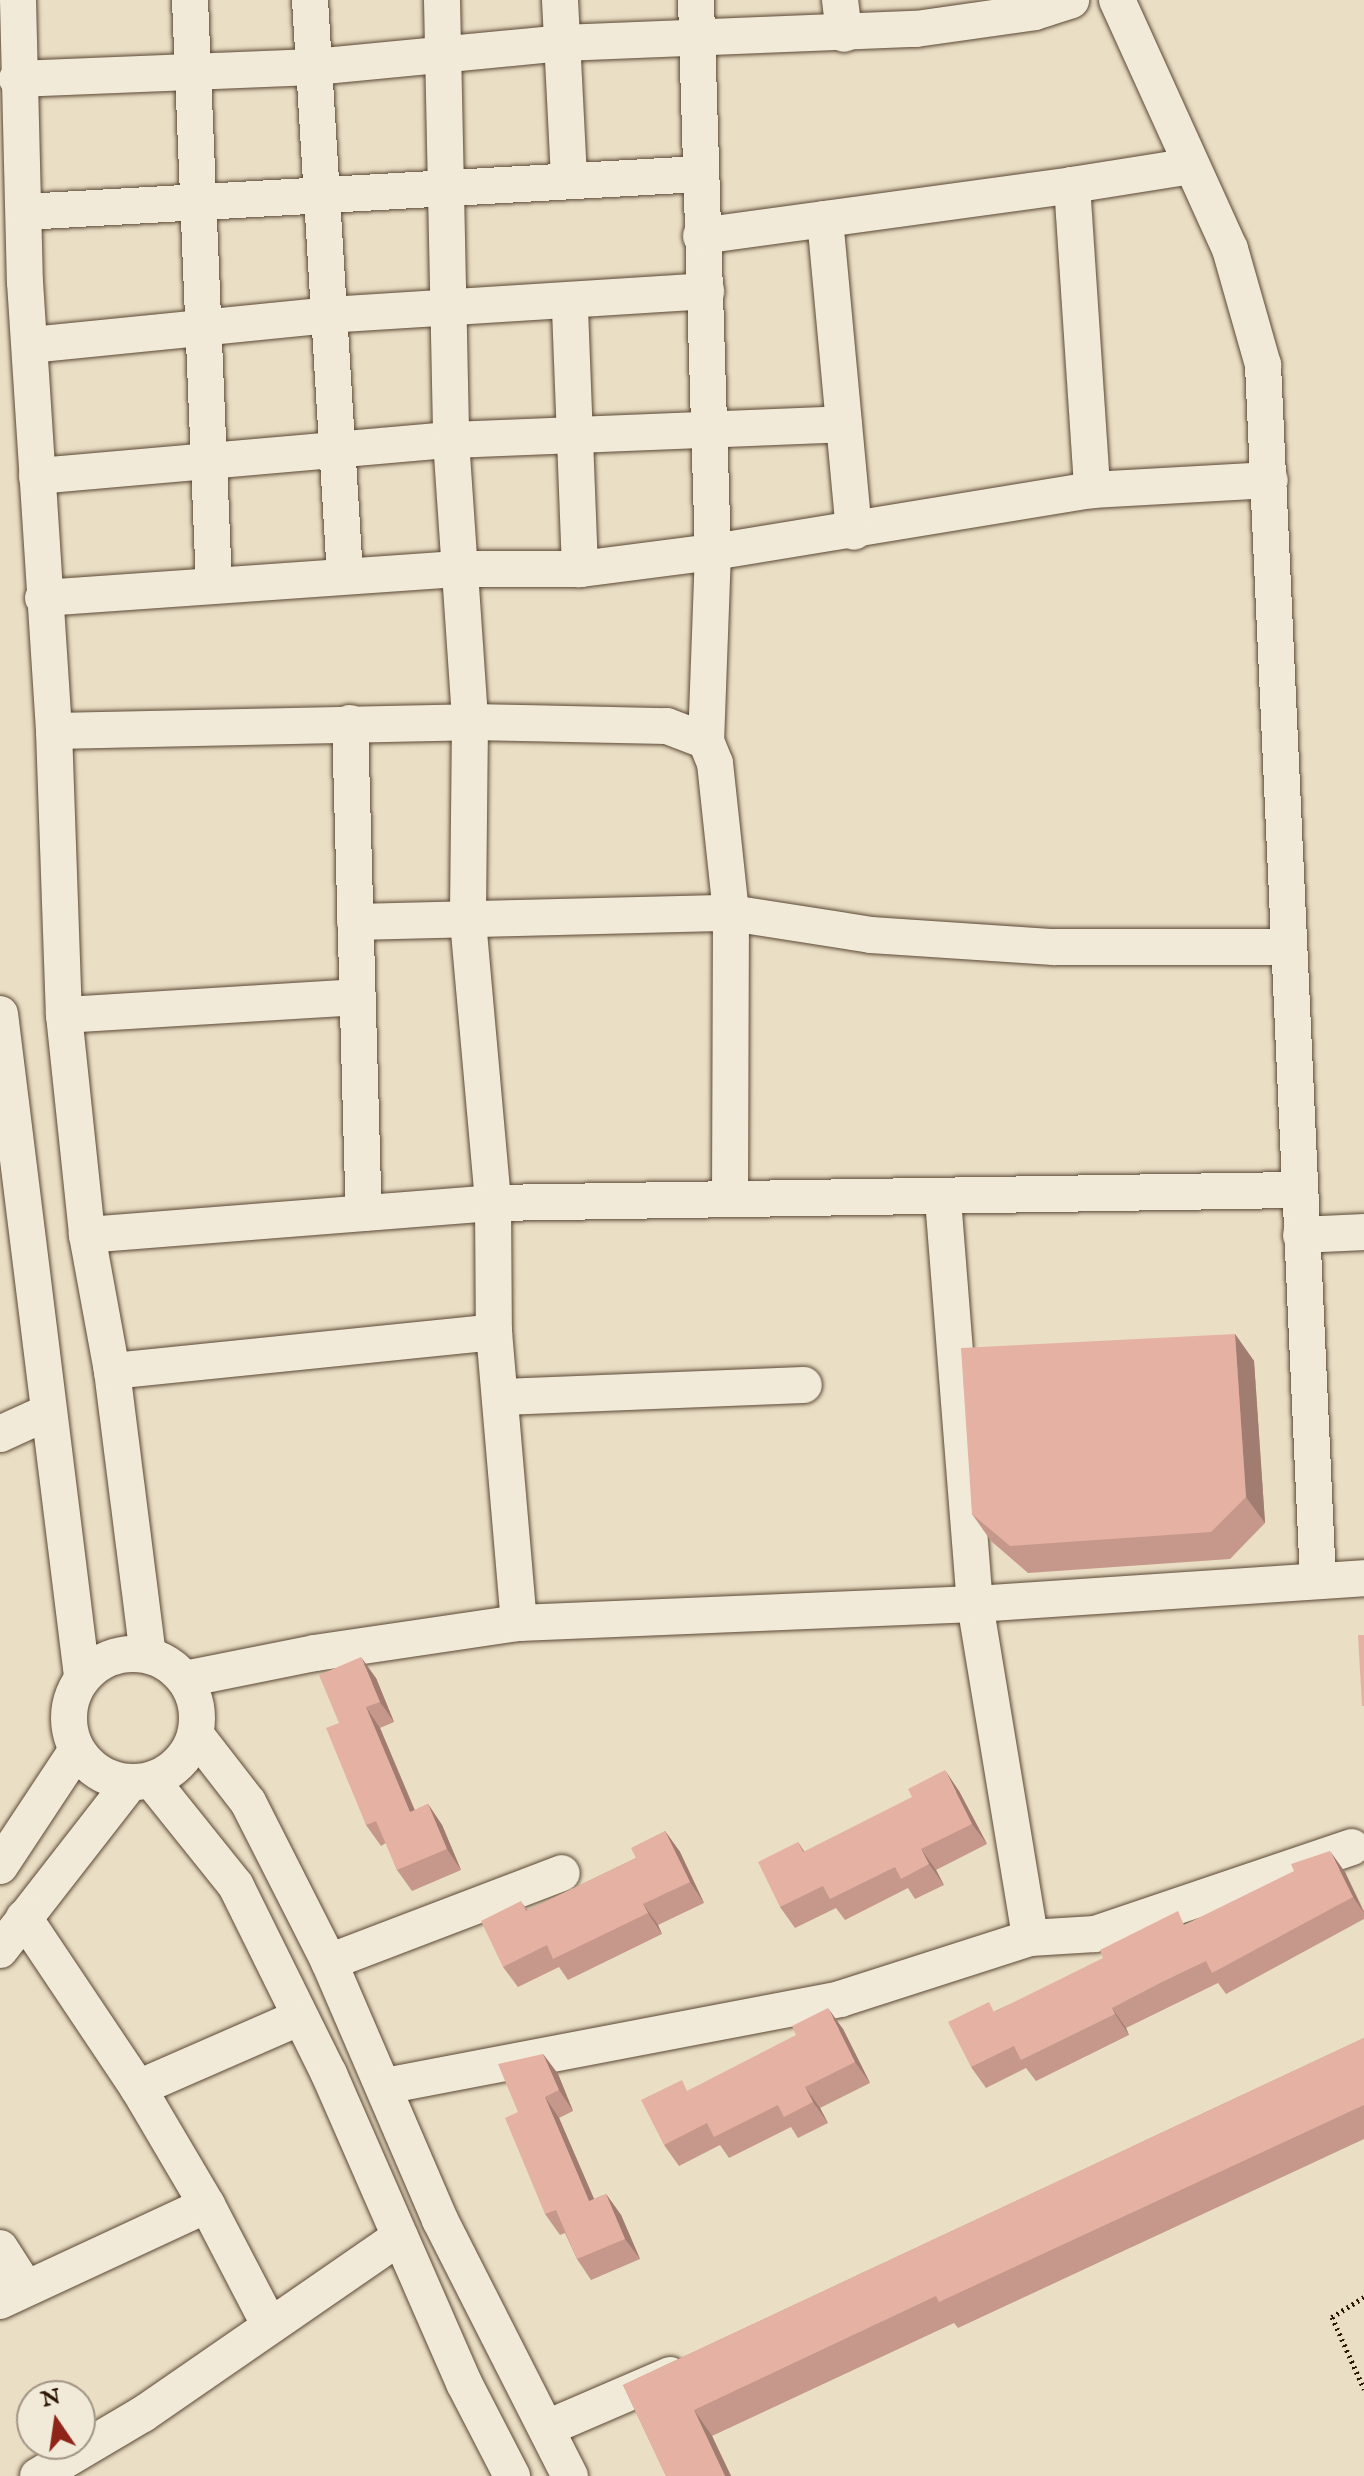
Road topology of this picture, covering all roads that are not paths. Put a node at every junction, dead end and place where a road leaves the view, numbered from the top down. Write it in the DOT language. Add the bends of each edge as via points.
graph roads {
  1 [pos="18,0"];
  2 [pos="190,0"];
  3 [pos="310,0"];
  4 [pos="442,0"];
  5 [pos="560,0"];
  6 [pos="696,0"];
  7 [pos="1071,0"];
  8 [pos="1117,0"];
  9 [pos="842,17"];
  10 [pos="697,37"];
  11 [pos="562,43"];
  12 [pos="443,57"];
  13 [pos="314,67"];
  14 [pos="191,73"];
  15 [pos="17,79"];
  16 [pos="1192,166"];
  17 [pos="700,174"];
  18 [pos="569,179"];
  19 [pos="1072,185"];
  20 [pos="448,190"];
  21 [pos="320,196"];
  22 [pos="198,204"];
  23 [pos="24,212"];
  24 [pos="825,219"];
  25 [pos="701,236"];
  26 [pos="706,291"];
  27 [pos="570,303"];
  28 [pos="450,308"];
  29 [pos="328,315"];
  30 [pos="203,327"];
  31 [pos="30,345"];
  32 [pos="844,424"];
  33 [pos="708,428"];
  34 [pos="576,439"];
  35 [pos="451,440"];
  36 [pos="337,449"];
  37 [pos="207,458"];
  38 [pos="37,476"];
  39 [pos="1270,480"];
  40 [pos="1092,490"];
  41 [pos="854,532"];
  42 [pos="713,552"];
  43 [pos="457,569"];
  44 [pos="580,569"];
  45 [pos="345,576"];
  46 [pos="214,584"];
  47 [pos="43,598"];
  48 [pos="470,722"];
  49 [pos="350,723"];
  50 [pos="54,731"];
  51 [pos="706,741"];
  52 [pos="731,913"];
  53 [pos="468,921"];
  54 [pos="355,922"];
  55 [pos="1287,947"];
  56 [pos="357,997"];
  57 [pos="0,1014"];
  58 [pos="64,1015"];
  59 [pos="1298,1190"];
  60 [pos="730,1198"];
  61 [pos="943,1199"];
  62 [pos="493,1203"];
  63 [pos="364,1213"];
  64 [pos="1364,1232"];
  65 [pos="87,1235"];
  66 [pos="1301,1235"];
  67 [pos="494,1332"];
  68 [pos="112,1371"];
  69 [pos="804,1385"];
  70 [pos="502,1397"];
  71 [pos="46,1413"];
  72 [pos="0,1434"];
  73 [pos="1364,1578"];
  74 [pos="1318,1579"];
  75 [pos="975,1604"];
  76 [pos="519,1623"];
  77 [pos="148,1654"];
  78 [pos="82,1676"];
  79 [pos="185,1679"];
  80 [pos="196,1735"];
  81 [pos="76,1751"];
  82 [pos="140,1782"];
  83 [pos="1352,1847"];
  84 [pos="0,1866"];
  85 [pos="562,1873"];
  86 [pos="24,1918"];
  87 [pos="1030,1938"];
  88 [pos="0,1950"];
  89 [pos="329,1962"];
  90 [pos="298,2018"];
  91 [pos="385,2086"];
  92 [pos="138,2088"];
  93 [pos="207,2205"];
  94 [pos="400,2237"];
  95 [pos="0,2248"];
  96 [pos="13,2294"];
  97 [pos="270,2326"];
  98 [pos="697,2364"];
  99 [pos="547,2428"];
  100 [pos="38,2476"];
  101 [pos="512,2476"];
  102 [pos="570,2476"];
  1 -- 15 [label="street"];
  2 -- 14 [label="street"];
  3 -- 13 [label="street"];
  4 -- 12 [label="street"];
  5 -- 11 [label="street"];
  6 -- 10 [label="street"];
  7 -- 9 [label="street" via="985,21"];
  8 -- 16 [label="street"];
  9 -- 10 [label="street"];
  10 -- 11 [label="street"];
  10 -- 17 [label="street"];
  11 -- 12 [label="street"];
  11 -- 18 [label="street"];
  12 -- 13 [label="street"];
  12 -- 20 [label="street"];
  13 -- 14 [label="street"];
  13 -- 21 [label="street"];
  14 -- 15 [label="street"];
  14 -- 22 [label="street"];
  15 -- 23 [label="street"];
  16 -- 19 [label="street"];
  16 -- 39 [label="street" via="1230,249 1263,365"];
  17 -- 18 [label="street"];
  17 -- 25 [label="street"];
  18 -- 20 [label="street"];
  19 -- 24 [label="street"];
  19 -- 40 [label="street"];
  20 -- 21 [label="street"];
  20 -- 28 [label="street"];
  21 -- 22 [label="street"];
  21 -- 29 [label="street"];
  22 -- 23 [label="street"];
  22 -- 30 [label="street"];
  23 -- 31 [label="street"];
  24 -- 25 [label="street"];
  24 -- 32 [label="street"];
  25 -- 26 [label="street"];
  26 -- 27 [label="street"];
  26 -- 33 [label="street"];
  27 -- 28 [label="street"];
  27 -- 34 [label="street"];
  28 -- 29 [label="street"];
  28 -- 35 [label="street"];
  29 -- 30 [label="street"];
  29 -- 36 [label="street"];
  30 -- 31 [label="street"];
  30 -- 37 [label="street"];
  31 -- 38 [label="street"];
  32 -- 33 [label="street"];
  32 -- 41 [label="street"];
  33 -- 34 [label="street"];
  33 -- 42 [label="street"];
  34 -- 35 [label="street"];
  34 -- 44 [label="street"];
  35 -- 36 [label="street"];
  35 -- 43 [label="street"];
  36 -- 37 [label="street"];
  36 -- 45 [label="street"];
  37 -- 38 [label="street"];
  37 -- 46 [label="street"];
  38 -- 47 [label="street"];
  39 -- 40 [label="street"];
  39 -- 55 [label="street"];
  40 -- 41 [label="street"];
  41 -- 42 [label="street"];
  42 -- 44 [label="street"];
  42 -- 51 [label="street"];
  43 -- 44 [label="street"];
  43 -- 45 [label="street"];
  43 -- 48 [label="street"];
  45 -- 46 [label="street"];
  46 -- 47 [label="street"];
  47 -- 50 [label="street"];
  48 -- 49 [label="street"];
  48 -- 51 [label="street" via="667,726"];
  48 -- 53 [label="street"];
  49 -- 50 [label="street"];
  49 -- 54 [label="street"];
  50 -- 58 [label="street"];
  51 -- 52 [label="street" via="715,763"];
  52 -- 53 [label="street"];
  52 -- 55 [label="street" via="871,935 1054,947"];
  52 -- 60 [label="street"];
  53 -- 54 [label="street"];
  53 -- 62 [label="street"];
  54 -- 56 [label="street"];
  55 -- 59 [label="street"];
  56 -- 58 [label="street"];
  56 -- 63 [label="street"];
  57 -- 71 [label="street" via="23,1167"];
  58 -- 65 [label="street"];
  59 -- 61 [label="street"];
  59 -- 66 [label="street"];
  60 -- 61 [label="street"];
  60 -- 62 [label="street"];
  61 -- 75 [label="street"];
  62 -- 63 [label="street"];
  62 -- 67 [label="street"];
  63 -- 65 [label="street"];
  64 -- 66 [label="street"];
  65 -- 68 [label="street"];
  66 -- 74 [label="street"];
  67 -- 68 [label="street"];
  67 -- 70 [label="street"];
  68 -- 77 [label="street"];
  69 -- 70 [label="street"];
  70 -- 76 [label="street"];
  71 -- 72 [label="street"];
  71 -- 78 [label="street"];
  73 -- 74 [label="street"];
  74 -- 75 [label="street"];
  75 -- 76 [label="street"];
  75 -- 87 [label="street"];
  76 -- 79 [label="street" via="315,1653"];
  77 -- 78 [label="street" via="112,1656"];
  77 -- 79 [label="street"];
  78 -- 81 [label="street" via="67,1707"];
  79 -- 80 [label="street" via="196,1706"];
  80 -- 82 [label="street" via="179,1763"];
  80 -- 89 [label="street" via="248,1802"];
  81 -- 82 [label="street" via="94,1772"];
  81 -- 84 [label="street"];
  82 -- 86 [label="street"];
  82 -- 90 [label="street" via="236,1886"];
  83 -- 87 [label="street" via="1095,1934"];
  85 -- 89 [label="street"];
  86 -- 88 [label="street"];
  86 -- 92 [label="street"];
  87 -- 91 [label="street" via="840,1999"];
  89 -- 91 [label="street"];
  90 -- 92 [label="street"];
  90 -- 94 [label="street" via="329,2074"];
  91 -- 99 [label="street" via="440,2220"];
  92 -- 93 [label="street"];
  93 -- 96 [label="street"];
  93 -- 97 [label="street"];
  94 -- 97 [label="street"];
  94 -- 101 [label="street" via="464,2383"];
  95 -- 96 [label="street"];
  97 -- 100 [label="street" via="143,2414"];
  98 -- 99 [label="street"];
  99 -- 102 [label="street"];
}
